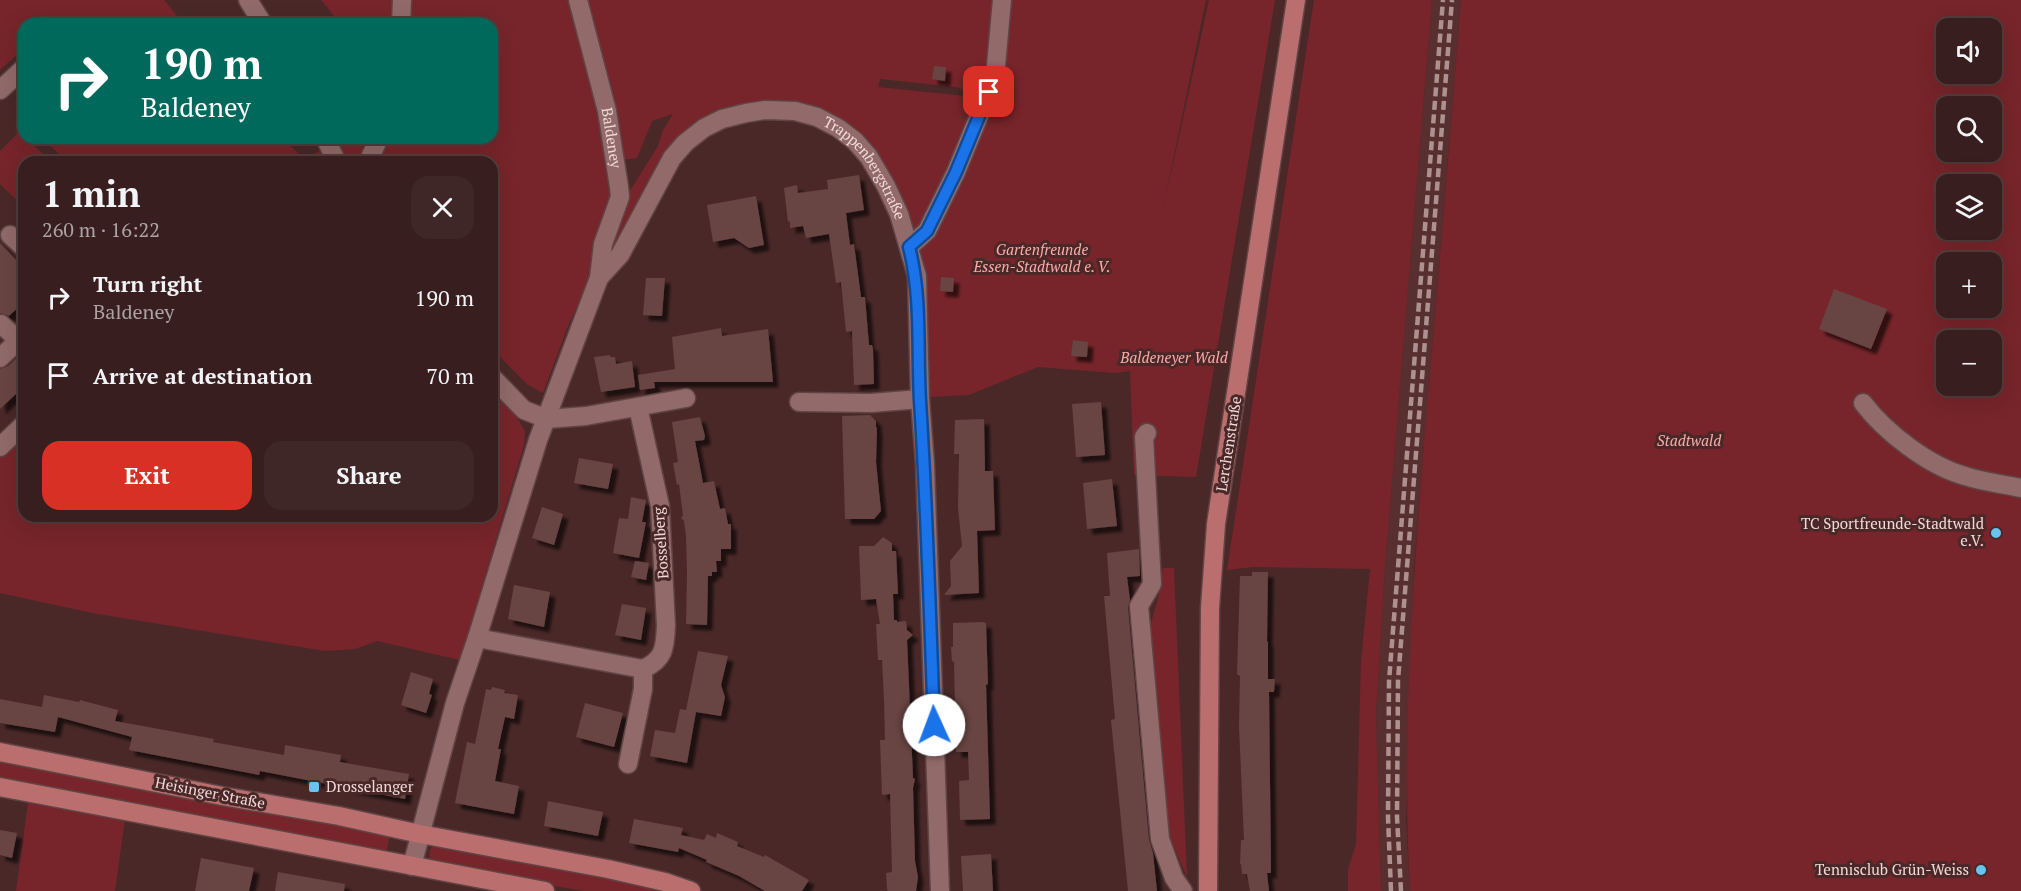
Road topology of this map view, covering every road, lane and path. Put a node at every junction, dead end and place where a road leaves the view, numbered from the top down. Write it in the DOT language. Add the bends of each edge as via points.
graph roads {
  1 [pos="248,0"];
  2 [pos="402,0"];
  3 [pos="578,0"];
  4 [pos="1002,0"];
  5 [pos="1296,0"];
  6 [pos="259,18"];
  7 [pos="401,18"];
  8 [pos="18,74"];
  9 [pos="0,90"];
  10 [pos="10,235"];
  11 [pos="18,242"];
  12 [pos="909,247"];
  13 [pos="599,278"];
  14 [pos="1,324"];
  15 [pos="18,335"];
  16 [pos="18,340"];
  17 [pos="0,358"];
  18 [pos="498,383"];
  19 [pos="686,398"];
  20 [pos="920,399"];
  21 [pos="799,402"];
  22 [pos="1863,403"];
  23 [pos="638,407"];
  24 [pos="546,419"];
  25 [pos="18,430"];
  26 [pos="1147,433"];
  27 [pos="0,447"];
  28 [pos="2021,488"];
  29 [pos="477,638"];
  30 [pos="643,669"];
  31 [pos="0,752"];
  32 [pos="628,764"];
  33 [pos="0,787"];
  34 [pos="420,834"];
  35 [pos="412,866"];
  36 [pos="545,891"];
  37 [pos="691,891"];
  38 [pos="940,891"];
  39 [pos="1183,891"];
  40 [pos="1208,891"];
  1 -- 6 [label="street"];
  2 -- 7 [label="street"];
  3 -- 13 [label="street, Baldeney" via="607,111 620,197 603,244"];
  4 -- 12 [label="street" via="995,77 927,231"];
  5 -- 40 [label="main road, Lerchenstraße" via="1212,562"];
  8 -- 9 [label="street"];
  10 -- 11 [label="street"];
  12 -- 13 [label="street, Trappenbergstraße" via="886,186 855,141 817,117 795,111 765,110 722,119 680,148 620,255"];
  12 -- 20 [label="street, Trappenbergstraße" via="916,276"];
  13 -- 24 [label="street, Trappenbergstraße"];
  14 -- 15 [label="street"];
  16 -- 17 [label="street"];
  18 -- 24 [label="street" via="524,410"];
  19 -- 23 [label="street"];
  20 -- 21 [label="street" via="871,404"];
  20 -- 38 [label="street, Trappenbergstraße"];
  22 -- 28 [label="street" via="1877,421 1936,464 1964,476"];
  23 -- 24 [label="street"];
  23 -- 30 [label="street, Bosselberg" via="660,506 666,626 660,658"];
  24 -- 29 [label="street"];
  25 -- 27 [label="street"];
  26 -- 39 [label="street" via="1144,437 1152,584 1139,606 1160,839"];
  29 -- 30 [label="street"];
  29 -- 34 [label="street" via="449,723"];
  30 -- 32 [label="street" via="644,689"];
  31 -- 34 [label="main road, Heisinger Straße"];
  33 -- 35 [label="main road"];
  34 -- 35 [label="street"];
  34 -- 37 [label="main road, Heisinger Straße" via="608,869"];
  35 -- 36 [label="main road"];
}
